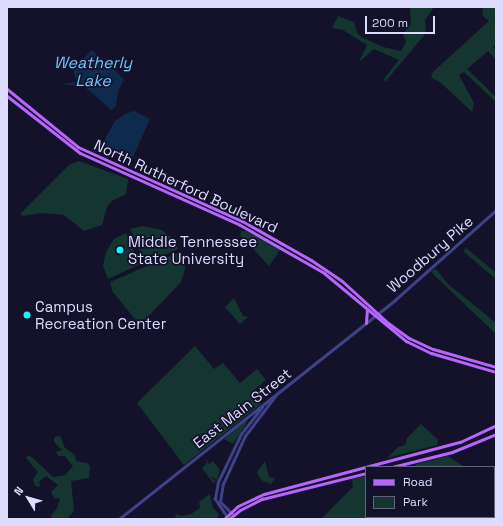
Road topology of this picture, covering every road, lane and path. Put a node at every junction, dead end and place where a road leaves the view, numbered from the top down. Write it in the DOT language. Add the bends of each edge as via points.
graph roads {
  1 [pos="7,89"];
  2 [pos="7,96"];
  3 [pos="496,210"];
  4 [pos="366,308"];
  5 [pos="378,313"];
  6 [pos="374,316"];
  7 [pos="366,323"];
  8 [pos="496,367"];
  9 [pos="496,372"];
  10 [pos="277,394"];
  11 [pos="263,405"];
  12 [pos="256,417"];
  13 [pos="244,420"];
  14 [pos="496,425"];
  15 [pos="496,434"];
  16 [pos="370,466"];
  17 [pos="396,466"];
  18 [pos="365,467"];
  19 [pos="365,473"];
  20 [pos="230,512"];
  21 [pos="233,516"];
  22 [pos="227,518"];
  23 [pos="119,519"];
  1 -- 5 [label="main road, North Rutherford Boulevard" via="78,147 244,222 326,269"];
  2 -- 4 [label="main road, North Rutherford Boulevard" via="74,150 240,225 324,273"];
  3 -- 5 [label="street, Woodbury Pike"];
  4 -- 6 [label="main road, North Rutherford Boulevard"];
  4 -- 7 [label="main road"];
  5 -- 6 [label="street, East Main Street"];
  5 -- 8 [label="main road, North Rutherford Boulevard" via="400,332 420,344"];
  6 -- 7 [label="street, East Main Street"];
  6 -- 9 [label="main road, North Rutherford Boulevard" via="418,348"];
  7 -- 10 [label="street, East Main Street"];
  10 -- 11 [label="street, East Main Street"];
  10 -- 12 [label="street"];
  11 -- 12 [label="street"];
  11 -- 13 [label="street, East Main Street"];
  12 -- 13 [label="street"];
  12 -- 20 [label="street" via="237,451 221,490 220,502"];
  12 -- 22 [label="street" via="232,449 215,494 216,504"];
  13 -- 23 [label="street, East Main Street"];
  14 -- 16 [label="main road" via="460,442"];
  15 -- 17 [label="main road" via="452,452"];
  18 -- 20 [label="main road" via="264,494"];
  19 -- 21 [label="main road" via="262,499"];
  20 -- 21 [label="street"];
  20 -- 22 [label="main road"];
  21 -- 22 [label="main road"];
}
